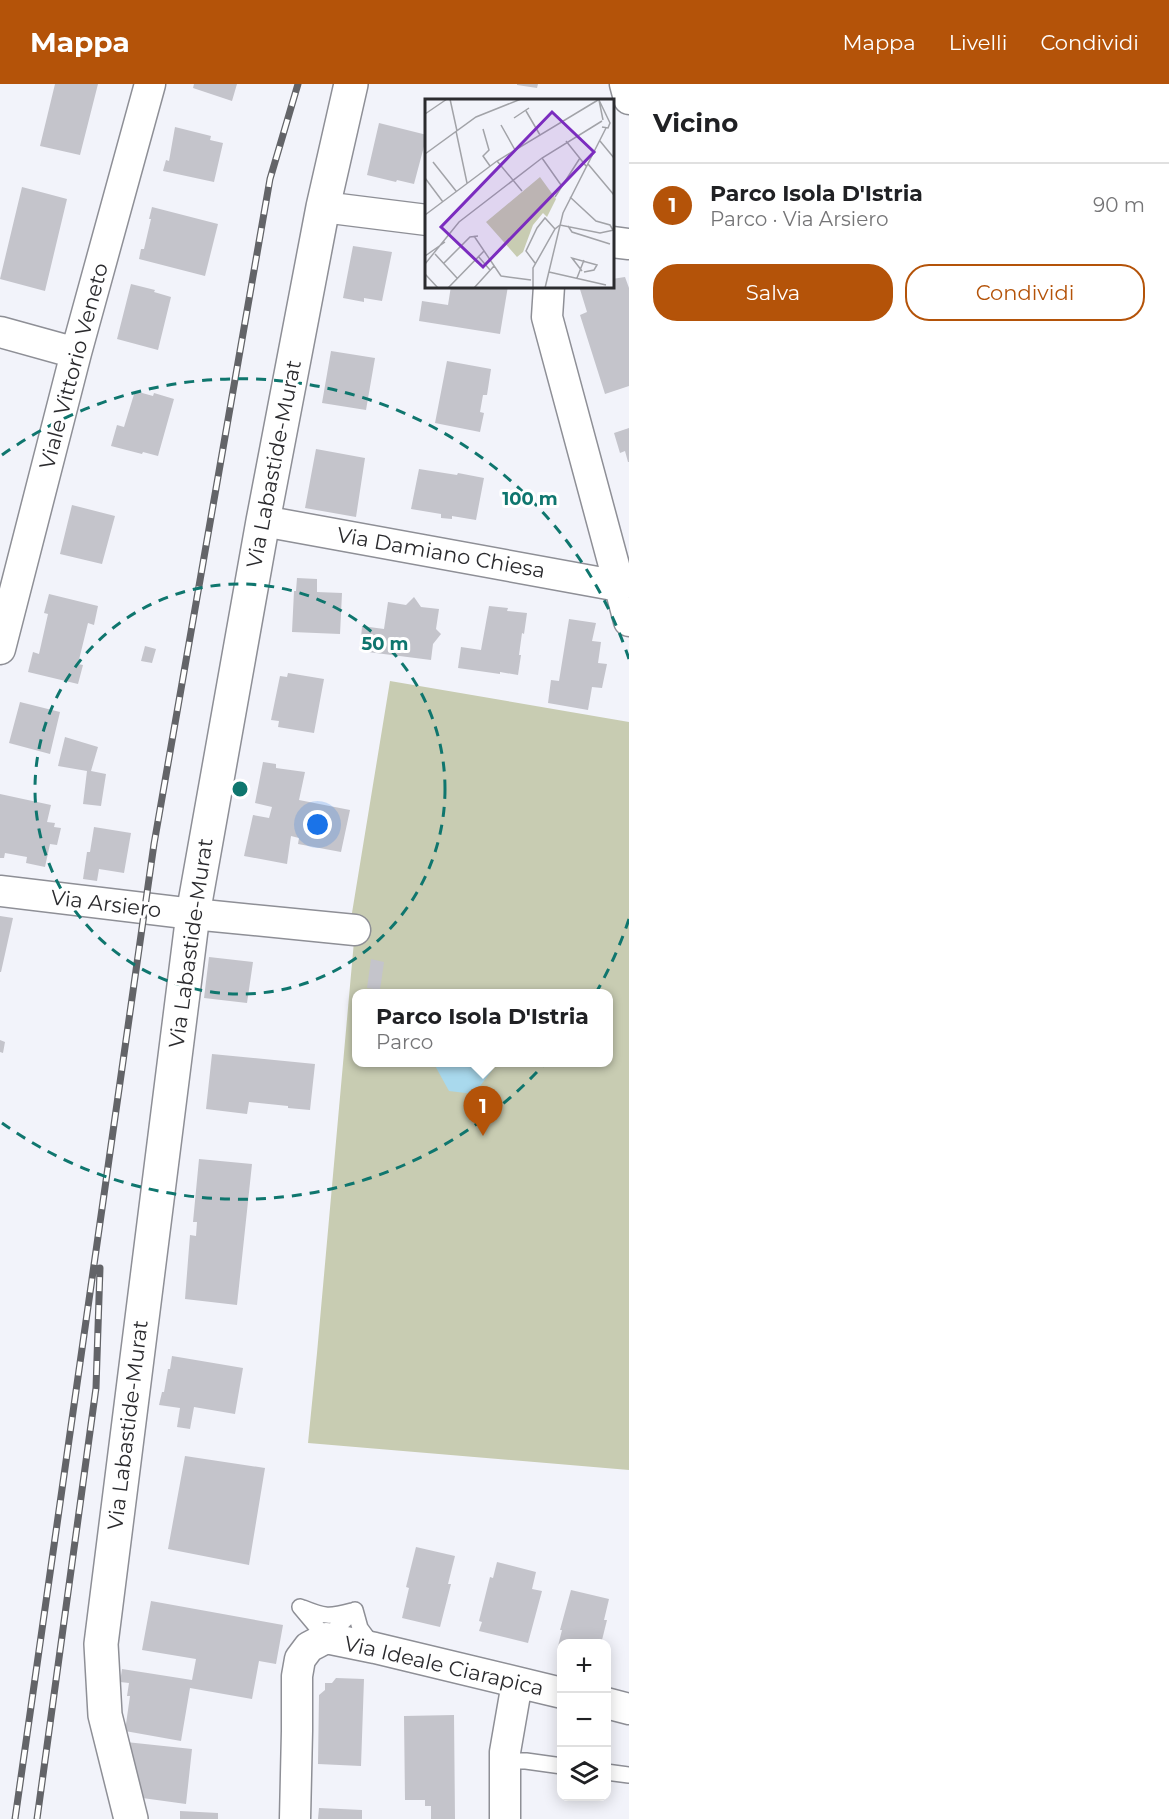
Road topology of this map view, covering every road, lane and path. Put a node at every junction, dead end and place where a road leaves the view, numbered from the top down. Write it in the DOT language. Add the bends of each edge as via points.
graph roads {
  1 [pos="150,84"];
  2 [pos="351,84"];
  3 [pos="625,84"];
  4 [pos="629,99"];
  5 [pos="322,207"];
  6 [pos="425,220"];
  7 [pos="614,242"];
  8 [pos="629,244"];
  9 [pos="549,288"];
  10 [pos="0,332"];
  11 [pos="76,353"];
  12 [pos="262,521"];
  13 [pos="619,586"];
  14 [pos="629,621"];
  15 [pos="0,649"];
  16 [pos="0,891"];
  17 [pos="193,914"];
  18 [pos="355,930"];
  19 [pos="355,1610"];
  20 [pos="326,1638"];
  21 [pos="375,1648"];
  22 [pos="517,1683"];
  23 [pos="557,1692"];
  24 [pos="611,1704"];
  25 [pos="629,1708"];
  26 [pos="505,1761"];
  27 [pos="557,1765"];
  28 [pos="611,1773"];
  29 [pos="629,1775"];
  30 [pos="130,1814"];
  31 [pos="295,1819"];
  32 [pos="505,1819"];
  1 -- 11 [label="street, Viale Vittorio Veneto"];
  2 -- 5 [label="street, Via Labastide-Murat"];
  3 -- 4 [label="street"];
  5 -- 6 [label="street"];
  5 -- 12 [label="street, Via Labastide-Murat"];
  7 -- 8 [label="street"];
  9 -- 13 [label="street" via="547,317"];
  10 -- 11 [label="street"];
  11 -- 15 [label="street, Viale Vittorio Veneto"];
  12 -- 13 [label="street, Via Damiano Chiesa"];
  12 -- 17 [label="street, Via Labastide-Murat"];
  13 -- 14 [label="street"];
  16 -- 17 [label="street, Via Arsiero"];
  17 -- 18 [label="street, Via Arsiero"];
  17 -- 30 [label="street, Via Labastide-Murat" via="101,1644 105,1715"];
  19 -- 20 [label="lane"];
  19 -- 20 [label="lane" via="332,1616 300,1606"];
  19 -- 21 [label="lane" via="360,1628"];
  20 -- 21 [label="street, Via Ideale Ciarapica"];
  20 -- 31 [label="street" via="309,1647 300,1659"];
  21 -- 22 [label="street, Via Ideale Ciarapica"];
  22 -- 23 [label="street, Via Ideale Ciarapica"];
  22 -- 26 [label="street"];
  24 -- 25 [label="street"];
  26 -- 27 [label="lane"];
  26 -- 32 [label="street"];
  28 -- 29 [label="lane"];
}
